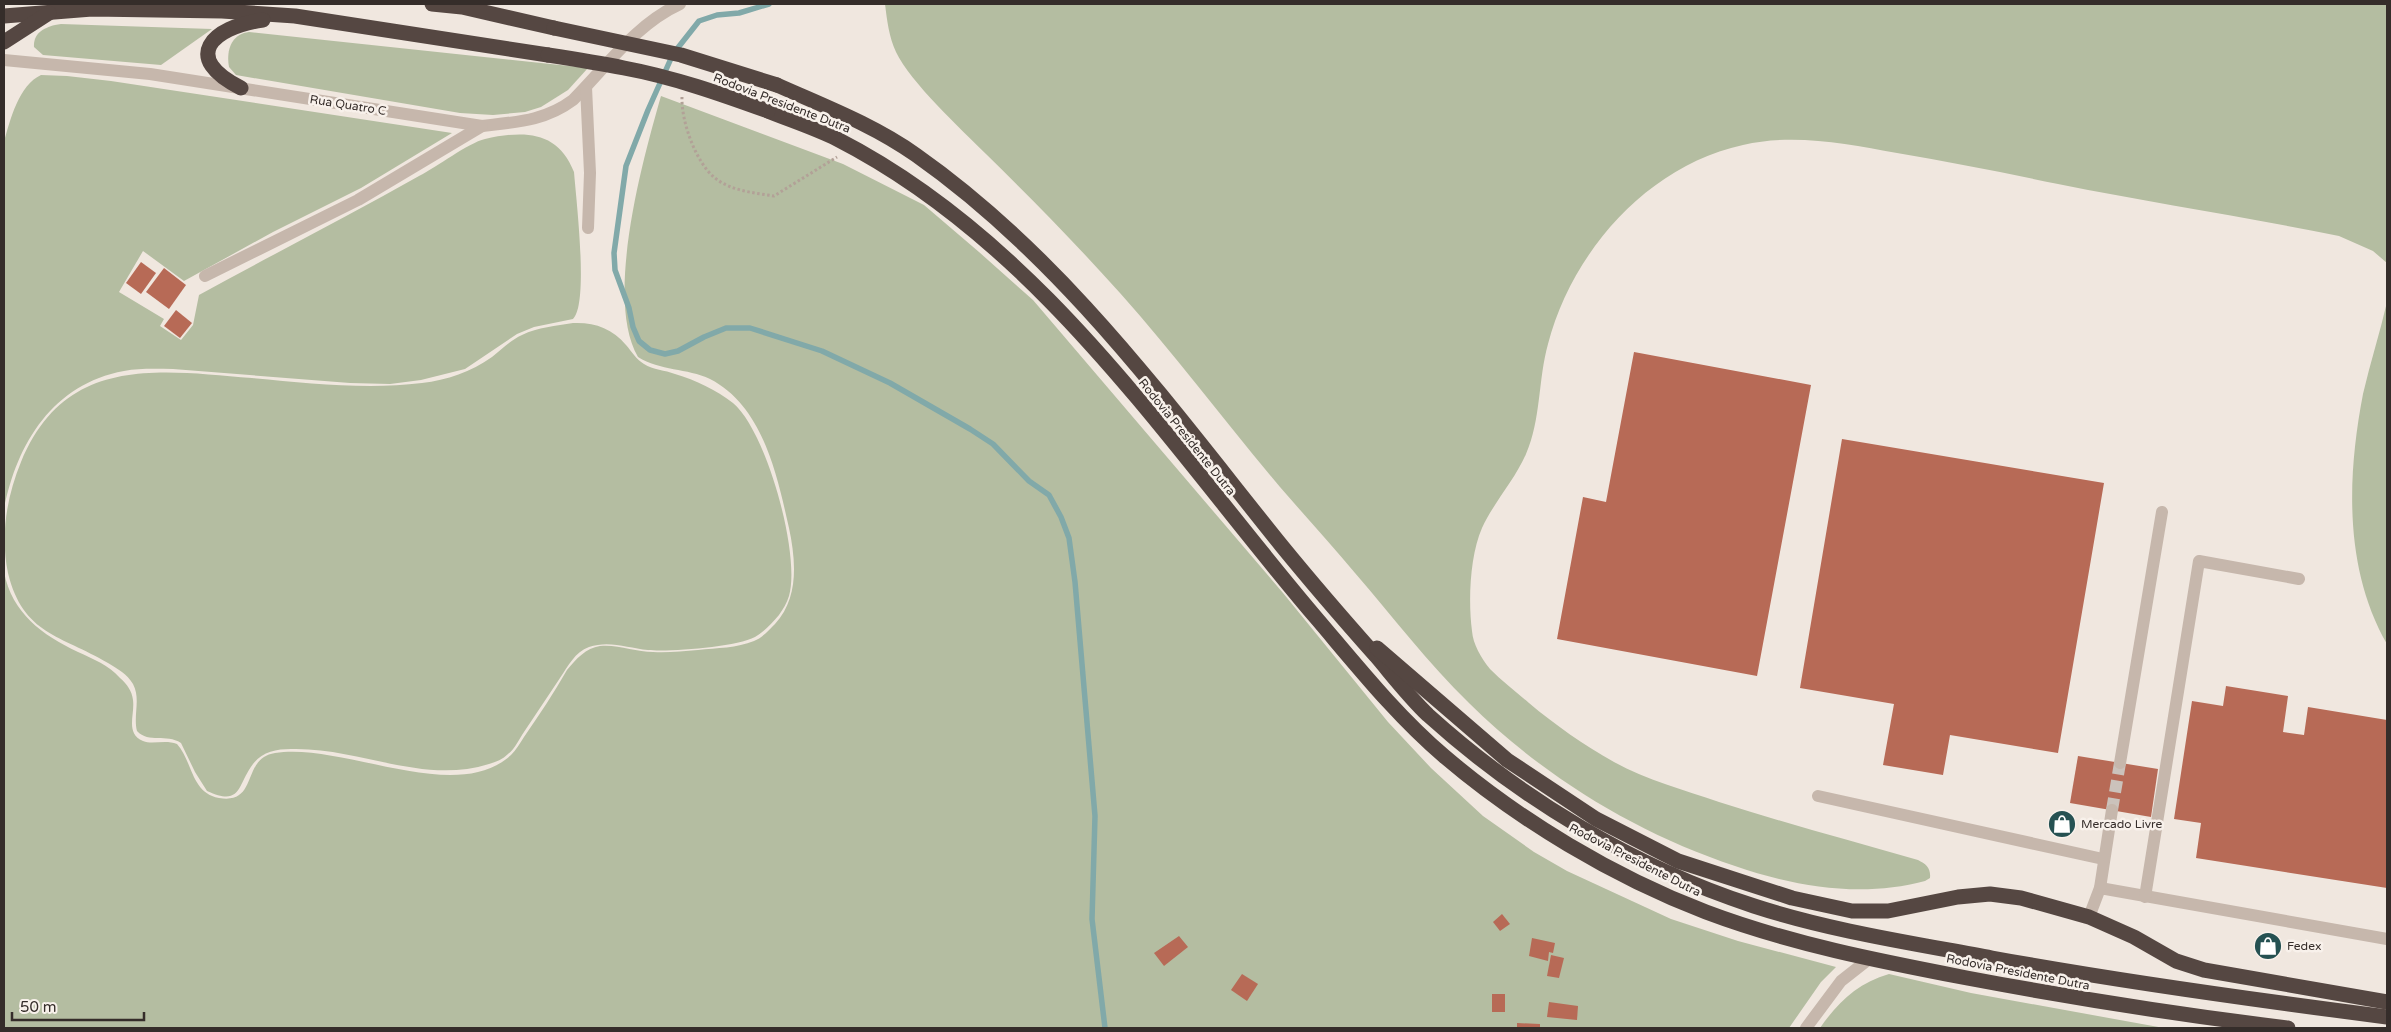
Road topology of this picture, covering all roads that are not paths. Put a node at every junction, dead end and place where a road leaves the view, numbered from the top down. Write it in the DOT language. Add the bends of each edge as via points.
graph roads {
  1 [pos="432,4"];
  2 [pos="680,4"];
  3 [pos="53,10"];
  4 [pos="4,16"];
  5 [pos="295,16"];
  6 [pos="4,42"];
  7 [pos="4,60"];
  8 [pos="586,87"];
  9 [pos="241,88"];
  10 [pos="482,126"];
  11 [pos="588,228"];
  12 [pos="205,276"];
  13 [pos="2162,512"];
  14 [pos="2299,579"];
  15 [pos="1352,629"];
  16 [pos="2120,763"];
  17 [pos="1818,796"];
  18 [pos="2112,810"];
  19 [pos="2103,859"];
  20 [pos="2100,888"];
  21 [pos="2145,897"];
  22 [pos="2089,917"];
  23 [pos="2387,939"];
  24 [pos="1869,959"];
  25 [pos="2387,1002"];
  26 [pos="2387,1017"];
  27 [pos="2269,1027"];
  28 [pos="1806,1028"];
  29 [pos="2288,1028"];
  1 -- 15 [label="highway, Rodovia Presidente Dutra, bridge" via="462,7 709,62 777,85 852,118 912,152 983,206 1038,257 1104,326"];
  2 -- 8 [label="street, Rua Quatro C" via="655,18 631,39"];
  3 -- 4 [label="highway, Rodovia Presidente Dutra"];
  3 -- 5 [label="highway, Rodovia Presidente Dutra" via="222,10"];
  3 -- 6 [label="highway"];
  5 -- 9 [label="highway" via="240,23 219,34 209,54 210,62 221,77"];
  5 -- 24 [label="highway, Rodovia Presidente Dutra, bridge" via="548,55 666,78 832,136 896,173 981,235 1042,292 1154,416 1266,558 1388,702 1444,756 1538,826 1653,889 1757,930"];
  7 -- 9 [label="street, Rua Quatro C" via="150,74"];
  8 -- 10 [label="street, Rua Quatro C" via="573,100 549,115 528,122"];
  8 -- 11 [label="street" via="590,173"];
  9 -- 10 [label="street, Rua Quatro C"];
  10 -- 12 [label="street" via="358,200"];
  13 -- 16 [label="street"];
  14 -- 21 [label="street" via="2199,561"];
  15 -- 22 [label="highway" via="1397,663 1507,760 1596,819 1678,861 1792,898 1852,912 1888,911 1990,894 2021,898"];
  15 -- 26 [label="highway, Rodovia Presidente Dutra" via="1424,712 1499,774 1593,834 1688,881 1750,905 1861,933 2104,978"];
  17 -- 19 [label="street"];
  18 -- 19 [label="street"];
  19 -- 20 [label="street"];
  20 -- 21 [label="street"];
  20 -- 22 [label="street"];
  21 -- 23 [label="street"];
  22 -- 25 [label="highway" via="2176,961 2204,970"];
  24 -- 27 [label="highway, Rodovia Presidente Dutra" via="2071,998"];
  24 -- 28 [label="street" via="1841,981"];
  27 -- 29 [label="highway, Rodovia Presidente Dutra"];
}
